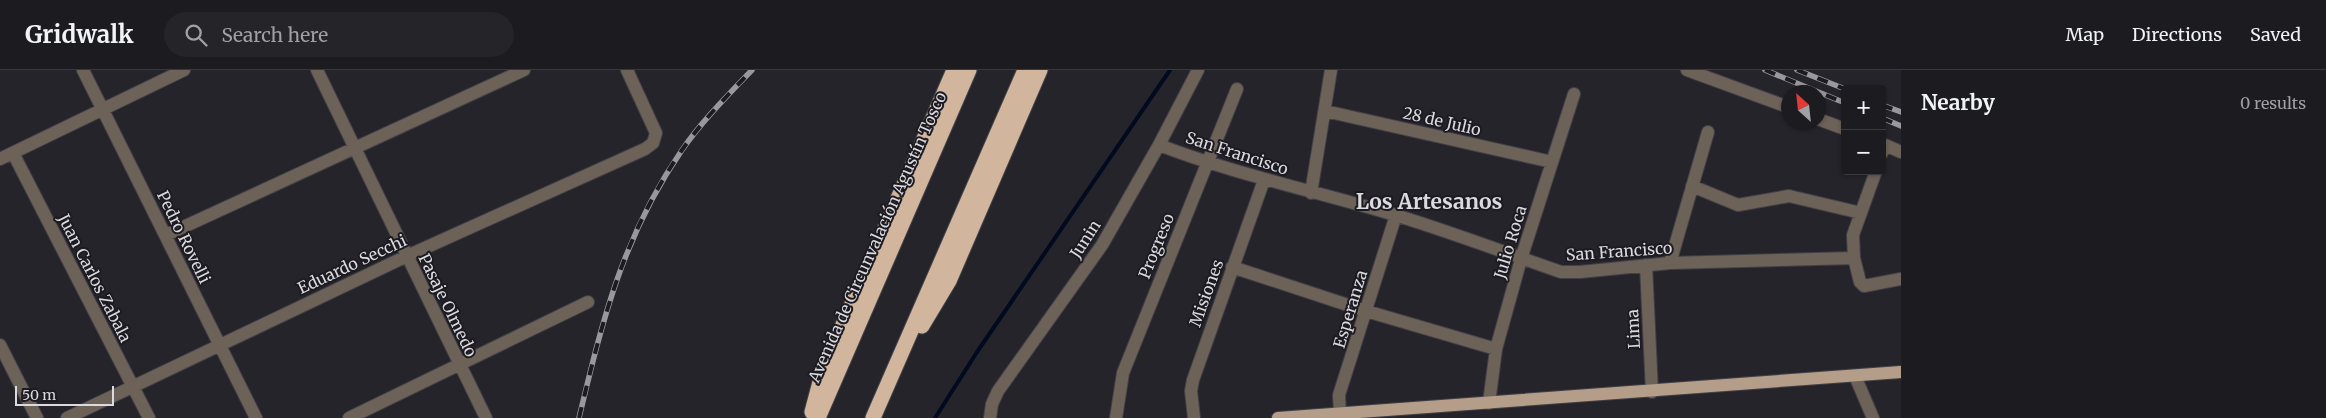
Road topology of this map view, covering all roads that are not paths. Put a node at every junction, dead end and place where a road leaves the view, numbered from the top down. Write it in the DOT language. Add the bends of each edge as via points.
graph roads {
  1 [pos="83,70"];
  2 [pos="184,70"];
  3 [pos="317,70"];
  4 [pos="524,70"];
  5 [pos="627,70"];
  6 [pos="954,70"];
  7 [pos="969,70"];
  8 [pos="1025,70"];
  9 [pos="1040,70"];
  10 [pos="1198,70"];
  11 [pos="1331,70"];
  12 [pos="1688,70"];
  13 [pos="1237,89"];
  14 [pos="1574,94"];
  15 [pos="1781,104"];
  16 [pos="102,109"];
  17 [pos="1325,111"];
  18 [pos="1826,122"];
  19 [pos="1841,128"];
  20 [pos="1708,132"];
  21 [pos="1159,144"];
  22 [pos="355,147"];
  23 [pos="1886,148"];
  24 [pos="1901,152"];
  25 [pos="12,153"];
  26 [pos="0,159"];
  27 [pos="1552,162"];
  28 [pos="1207,163"];
  29 [pos="1875,175"];
  30 [pos="1264,180"];
  31 [pos="1692,186"];
  32 [pos="1311,193"];
  33 [pos="1861,213"];
  34 [pos="1396,215"];
  35 [pos="166,235"];
  36 [pos="407,256"];
  37 [pos="1854,258"];
  38 [pos="1521,259"];
  39 [pos="1670,263"];
  40 [pos="1646,265"];
  41 [pos="1232,267"];
  42 [pos="1901,279"];
  43 [pos="588,302"];
  44 [pos="1366,311"];
  45 [pos="220,344"];
  46 [pos="0,345"];
  47 [pos="1496,349"];
  48 [pos="460,366"];
  49 [pos="1901,372"];
  50 [pos="1855,376"];
  51 [pos="887,385"];
  52 [pos="133,386"];
  53 [pos="1652,392"];
  54 [pos="1489,403"];
  55 [pos="1340,414"];
  56 [pos="37,418"];
  57 [pos="67,418"];
  58 [pos="149,418"];
  59 [pos="256,418"];
  60 [pos="349,418"];
  61 [pos="486,418"];
  62 [pos="810,418"];
  63 [pos="818,418"];
  64 [pos="873,418"];
  65 [pos="990,418"];
  66 [pos="1116,418"];
  67 [pos="1194,418"];
  68 [pos="1278,418"];
  69 [pos="1873,418"];
  1 -- 16 [label="street, Pedro Rovelli"];
  2 -- 16 [label="street"];
  3 -- 22 [label="street, Pasaje Olmedo"];
  4 -- 22 [label="street"];
  5 -- 36 [label="street, Eduardo Secchi" via="654,126 653,143"];
  6 -- 62 [label="highway" via="823,371"];
  7 -- 63 [label="highway, Avenida de Circunvalación Agustín Tosco"];
  8 -- 51 [label="highway"];
  9 -- 51 [label="highway" via="949,281"];
  10 -- 21 [label="street, Junin"];
  11 -- 17 [label="street"];
  12 -- 15 [label="street"];
  13 -- 28 [label="street, Progreso"];
  14 -- 27 [label="street, Julio Roca"];
  16 -- 25 [label="street"];
  16 -- 35 [label="street, Pedro Rovelli"];
  17 -- 27 [label="street, 28 de Julio"];
  17 -- 32 [label="street"];
  18 -- 19 [label="street"];
  20 -- 31 [label="street"];
  21 -- 28 [label="street, San Francisco"];
  21 -- 65 [label="street, Junin" via="1102,245 998,391"];
  22 -- 35 [label="street"];
  22 -- 36 [label="street, Pasaje Olmedo"];
  23 -- 24 [label="street"];
  25 -- 26 [label="street"];
  25 -- 52 [label="street, Juan Carlos Zabala"];
  27 -- 38 [label="street, Julio Roca"];
  28 -- 30 [label="street, San Francisco"];
  28 -- 66 [label="street, Progreso" via="1123,373"];
  29 -- 33 [label="street"];
  30 -- 32 [label="street, San Francisco"];
  30 -- 41 [label="street, Misiones"];
  31 -- 33 [label="street" via="1738,205 1789,196"];
  31 -- 39 [label="street"];
  32 -- 34 [label="street, San Francisco"];
  33 -- 37 [label="street" via="1853,235"];
  34 -- 38 [label="street, San Francisco"];
  34 -- 44 [label="street, Esperanza"];
  35 -- 45 [label="street, Pedro Rovelli"];
  36 -- 45 [label="street, Eduardo Secchi"];
  36 -- 48 [label="street, Pasaje Olmedo"];
  37 -- 39 [label="street, San Francisco"];
  37 -- 42 [label="street" via="1864,286"];
  38 -- 40 [label="street, San Francisco" via="1561,272"];
  38 -- 47 [label="street, Julio Roca"];
  39 -- 40 [label="street, San Francisco"];
  40 -- 53 [label="street, Lima"];
  41 -- 44 [label="street"];
  41 -- 67 [label="street, Misiones" via="1190,391"];
  43 -- 48 [label="street"];
  44 -- 47 [label="street"];
  44 -- 55 [label="street, Esperanza" via="1339,395"];
  45 -- 52 [label="street, Eduardo Secchi"];
  45 -- 59 [label="street, Pedro Rovelli"];
  46 -- 56 [label="street"];
  47 -- 54 [label="street, Julio Roca"];
  48 -- 60 [label="street"];
  48 -- 61 [label="street, Pasaje Olmedo"];
  49 -- 50 [label="main road"];
  50 -- 53 [label="main road"];
  50 -- 69 [label="street"];
  51 -- 64 [label="highway"];
  52 -- 57 [label="street, Eduardo Secchi"];
  52 -- 58 [label="street, Juan Carlos Zabala"];
  53 -- 54 [label="main road"];
  54 -- 55 [label="main road"];
  55 -- 68 [label="main road"];
}
